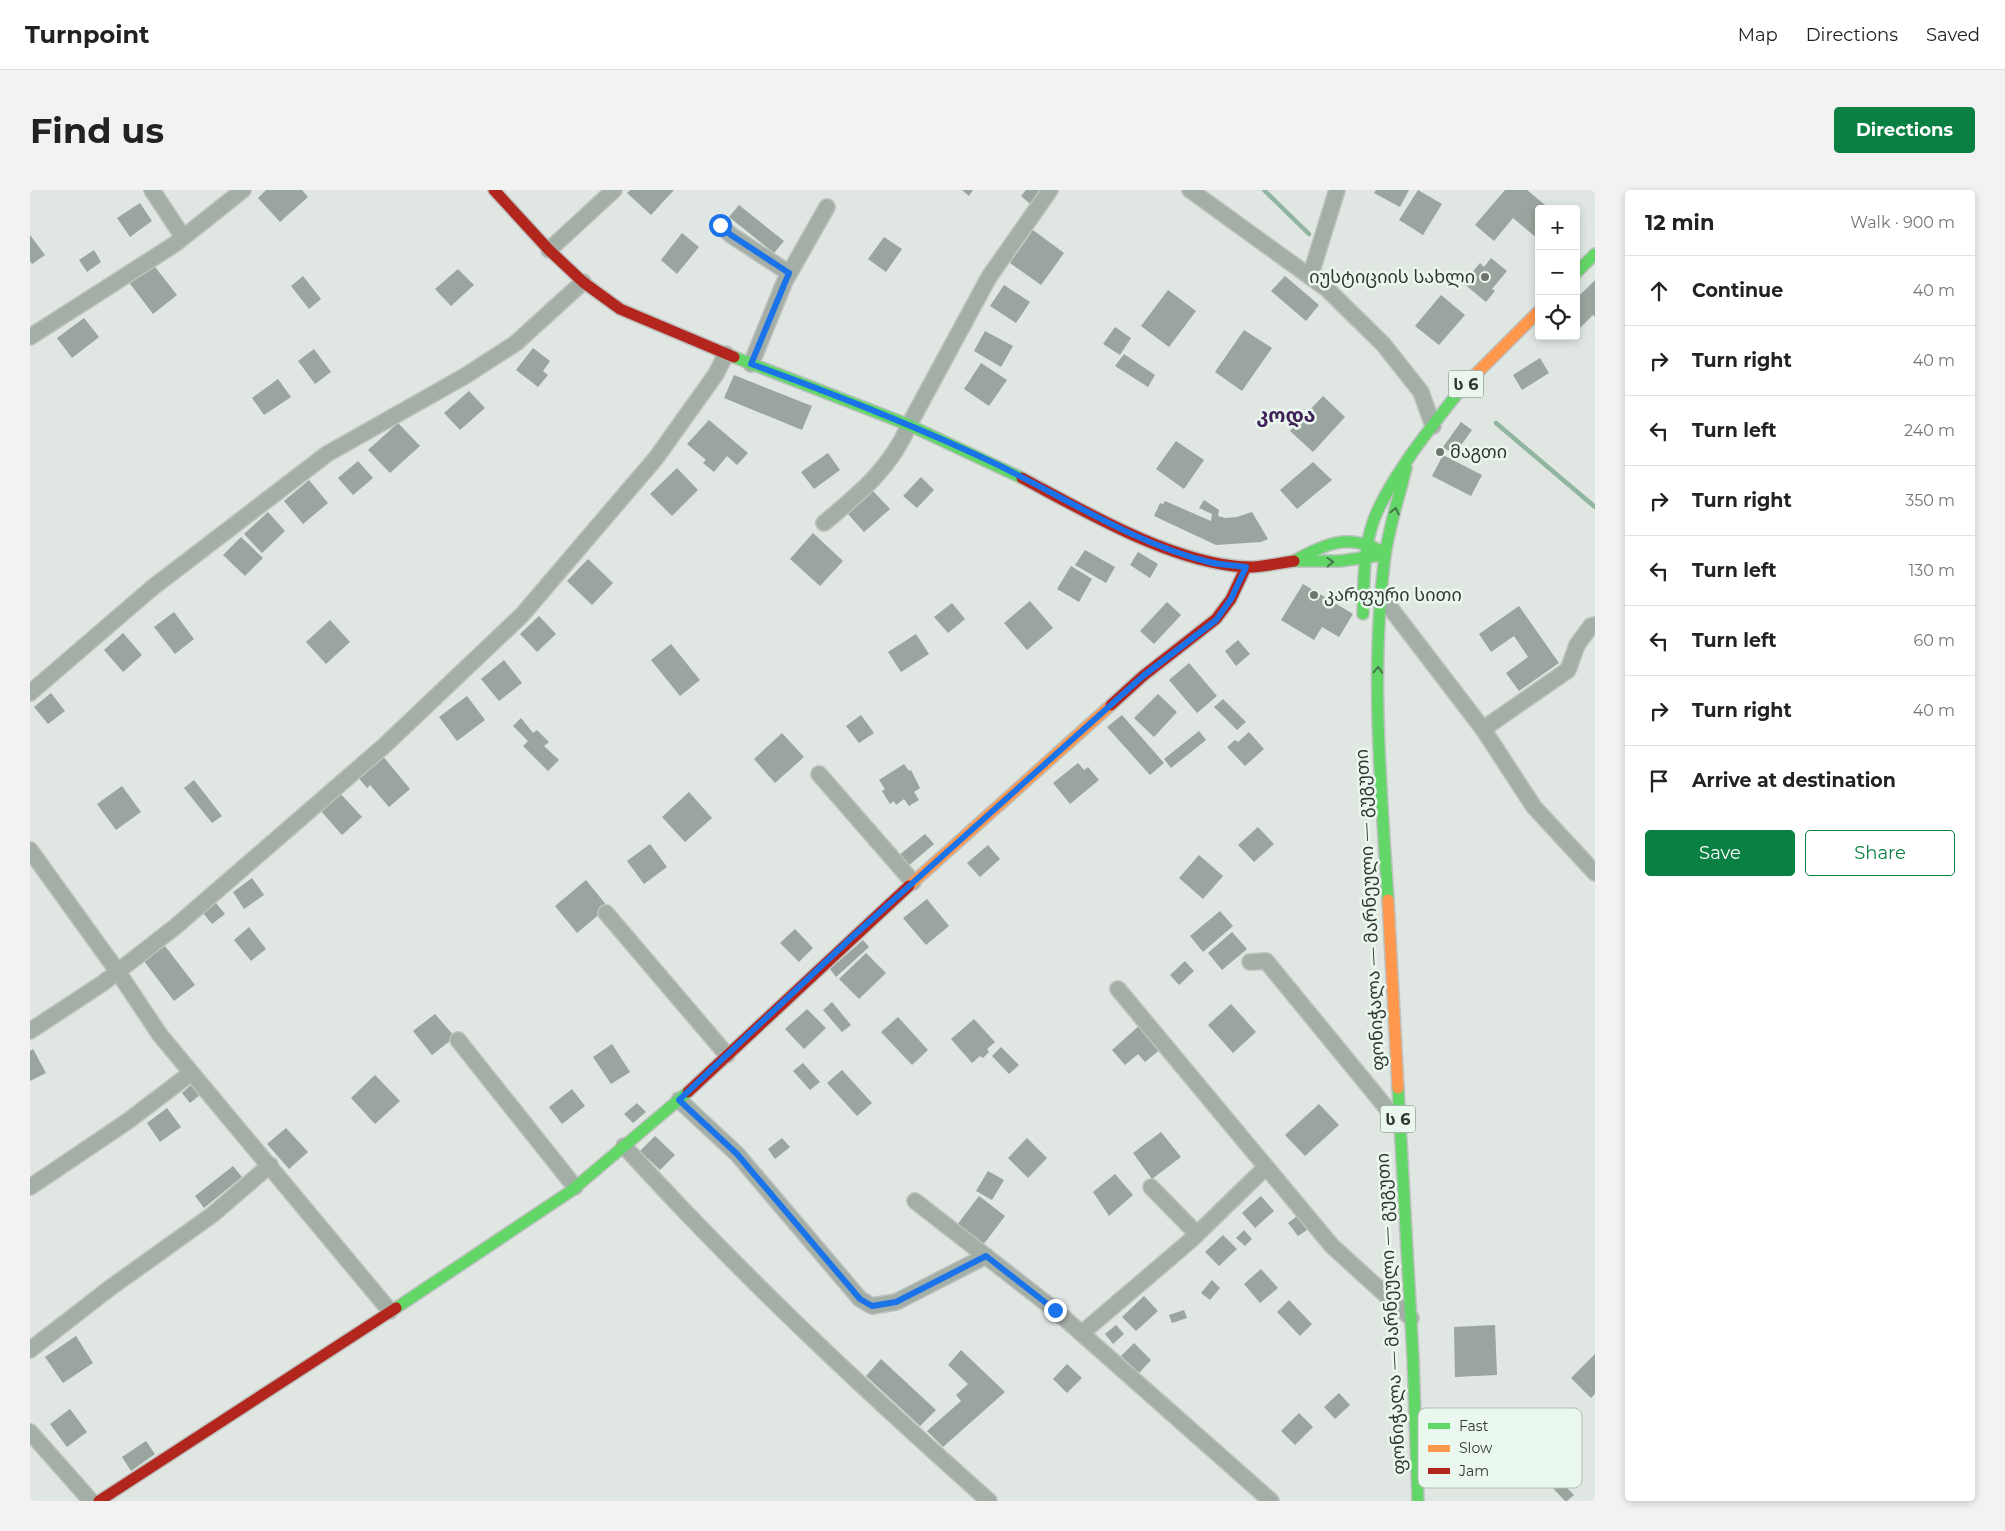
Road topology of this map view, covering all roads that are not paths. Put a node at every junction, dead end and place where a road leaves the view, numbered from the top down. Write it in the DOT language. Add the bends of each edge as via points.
graph roads {
  1 [pos="152,190"];
  2 [pos="243,190"];
  3 [pos="494,190"];
  4 [pos="614,190"];
  5 [pos="1050,190"];
  6 [pos="1190,190"];
  7 [pos="1337,190"];
  8 [pos="827,207"];
  9 [pos="720,225"];
  10 [pos="183,237"];
  11 [pos="548,250"];
  12 [pos="1595,254"];
  13 [pos="1580,269"];
  14 [pos="789,273"];
  15 [pos="1310,277"];
  16 [pos="583,282"];
  17 [pos="1535,314"];
  18 [pos="30,336"];
  19 [pos="726,354"];
  20 [pos="751,364"];
  21 [pos="909,425"];
  22 [pos="1433,426"];
  23 [pos="1406,468"];
  24 [pos="1376,515"];
  25 [pos="824,523"];
  26 [pos="1345,541"];
  27 [pos="1369,543"];
  28 [pos="1385,554"];
  29 [pos="1366,559"];
  30 [pos="1294,560"];
  31 [pos="1246,567"];
  32 [pos="1381,595"];
  33 [pos="1595,625"];
  34 [pos="1363,626"];
  35 [pos="1366,665"];
  36 [pos="30,693"];
  37 [pos="1483,729"];
  38 [pos="1378,736"];
  39 [pos="819,774"];
  40 [pos="30,850"];
  41 [pos="1595,873"];
  42 [pos="913,882"];
  43 [pos="606,914"];
  44 [pos="1250,962"];
  45 [pos="118,972"];
  46 [pos="1118,989"];
  47 [pos="30,1031"];
  48 [pos="458,1040"];
  49 [pos="727,1055"];
  50 [pos="191,1073"];
  51 [pos="679,1100"];
  52 [pos="1398,1122"];
  53 [pos="624,1146"];
  54 [pos="270,1165"];
  55 [pos="1266,1167"];
  56 [pos="1151,1186"];
  57 [pos="30,1187"];
  58 [pos="575,1187"];
  59 [pos="915,1202"];
  60 [pos="1198,1234"];
  61 [pos="986,1256"];
  62 [pos="390,1311"];
  63 [pos="1410,1318"];
  64 [pos="1082,1333"];
  65 [pos="30,1350"];
  66 [pos="30,1432"];
  67 [pos="91,1501"];
  68 [pos="99,1501"];
  69 [pos="989,1501"];
  70 [pos="1271,1501"];
  71 [pos="1418,1501"];
  1 -- 10 [label="street"];
  2 -- 10 [label="street"];
  3 -- 11 [label="main road"];
  4 -- 11 [label="street"];
  5 -- 21 [label="street" via="989,277"];
  6 -- 15 [label="street"];
  7 -- 15 [label="street"];
  8 -- 14 [label="street"];
  9 -- 14 [label="street"];
  10 -- 18 [label="street"];
  11 -- 16 [label="main road"];
  12 -- 13 [label="main road"];
  14 -- 20 [label="street"];
  15 -- 22 [label="street" via="1327,289 1383,344 1421,392"];
  16 -- 19 [label="main road" via="620,309"];
  16 -- 36 [label="street" via="516,343 465,376 327,454 152,588"];
  17 -- 22 [label="main road, ფონიჭალა — მარნეული — გუგუთი / ს 6" via="1462,388"];
  19 -- 20 [label="main road"];
  19 -- 45 [label="street" via="716,374 656,458 522,615 384,746 182,921"];
  20 -- 21 [label="main road"];
  21 -- 25 [label="street" via="899,448 863,490"];
  21 -- 31 [label="main road" via="1157,544 1210,562"];
  22 -- 23 [label="main road, ფონიჭალა — მარნეული — გუგუთი / ს 6"];
  23 -- 24 [label="main road, ფონიჭალა — მარნეული — გუგუთი / ს 6"];
  28 -- 23 [label="main road, ფონიჭალა — მარნეული — გუგუთი / ს 6, one-way"];
  24 -- 26 [label="main road"];
  24 -- 27 [label="main road, ფონიჭალა — მარნეული — გუგუთი / ს 6"];
  26 -- 27 [label="main road"];
  26 -- 30 [label="main road" via="1317,547"];
  27 -- 28 [label="main road"];
  27 -- 29 [label="main road, ფონიჭალა — მარნეული — გუგუთი / ს 6"];
  28 -- 29 [label="main road"];
  28 -- 32 [label="main road, ფონიჭალა — მარნეული — გუგუთი / ს 6"];
  30 -- 29 [label="main road, one-way" via="1331,563"];
  29 -- 34 [label="main road, ფონიჭალა — მარნეული — გუგუთი / ს 6"];
  30 -- 31 [label="main road"];
  31 -- 42 [label="main road" via="1231,599 1216,620 1143,676"];
  32 -- 37 [label="street"];
  38 -- 32 [label="main road, ფონიჭალა — მარნეული — გუგუთი / ს 6, one-way" via="1376,705"];
  33 -- 37 [label="street" via="1590,626 1577,645 1568,670"];
  35 -- 38 [label="main road, ფონიჭალა — მარნეული — გუგუთი / ს 6" via="1370,704"];
  37 -- 41 [label="street" via="1534,807"];
  38 -- 52 [label="main road, ფონიჭალა — მარნეული — გუგუთი / ს 6"];
  39 -- 42 [label="street"];
  40 -- 45 [label="street"];
  42 -- 49 [label="main road"];
  43 -- 49 [label="street"];
  44 -- 52 [label="street" via="1266,961"];
  45 -- 47 [label="street"];
  45 -- 50 [label="street" via="160,1036"];
  46 -- 55 [label="street"];
  48 -- 58 [label="street"];
  49 -- 51 [label="main road"];
  50 -- 54 [label="street"];
  50 -- 57 [label="street" via="128,1121"];
  51 -- 53 [label="main road"];
  51 -- 61 [label="street" via="737,1154 860,1299 872,1306 896,1302"];
  52 -- 63 [label="main road, ფონიჭალა — მარნეული — გუგუთი / ს 6"];
  53 -- 58 [label="main road"];
  53 -- 69 [label="street" via="682,1211 886,1409"];
  54 -- 62 [label="street"];
  54 -- 65 [label="street" via="212,1215"];
  55 -- 60 [label="street"];
  55 -- 63 [label="street" via="1332,1246"];
  56 -- 60 [label="street"];
  58 -- 62 [label="main road"];
  59 -- 61 [label="street"];
  60 -- 64 [label="street"];
  61 -- 64 [label="street"];
  62 -- 68 [label="main road"];
  63 -- 71 [label="main road, ფონიჭალა — მარნეული — გუგუთი / ს 6"];
  64 -- 70 [label="street"];
  66 -- 67 [label="street"];
}
